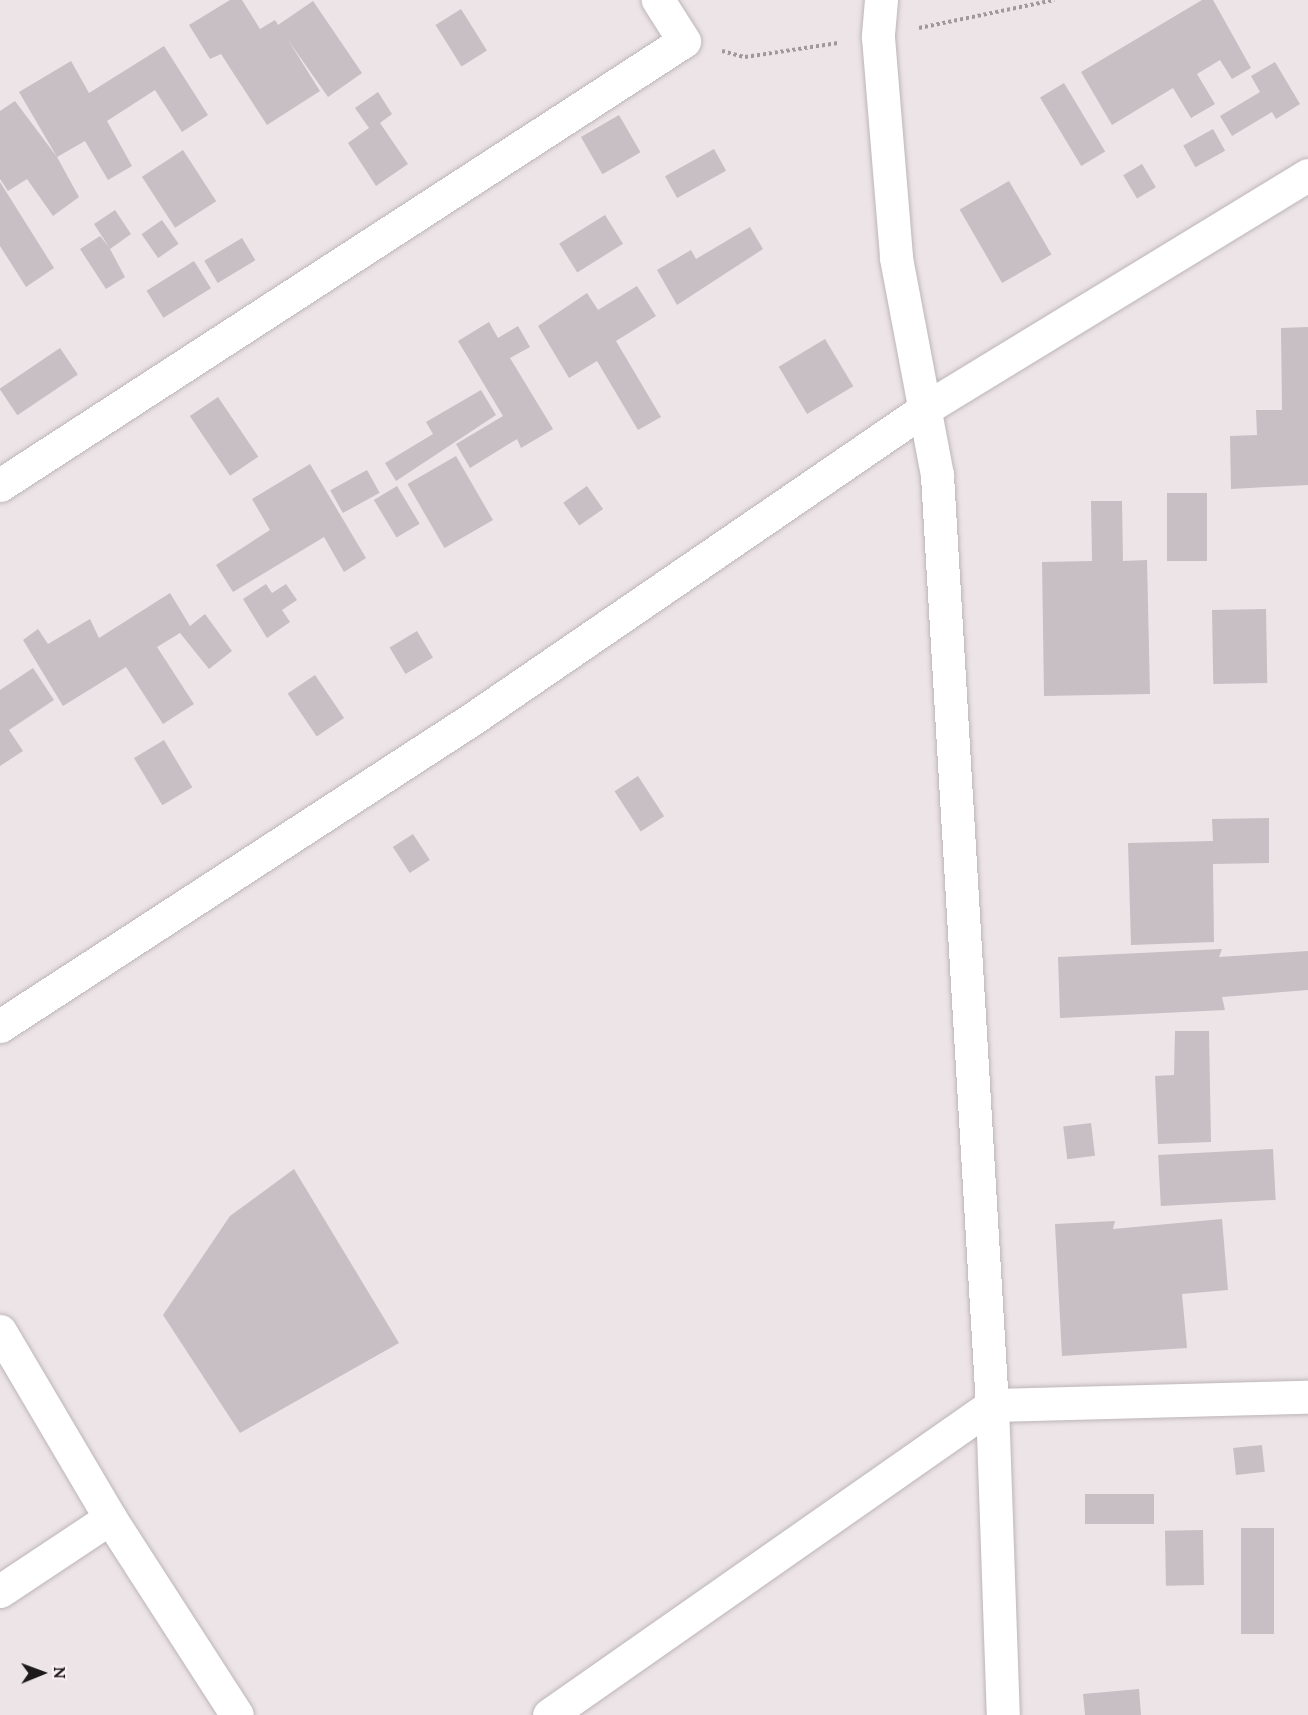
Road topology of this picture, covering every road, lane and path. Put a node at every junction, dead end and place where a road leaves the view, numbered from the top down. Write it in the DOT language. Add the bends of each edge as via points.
graph roads {
  1 [pos="658,0"];
  2 [pos="881,0"];
  3 [pos="1308,175"];
  4 [pos="926,408"];
  5 [pos="0,485"];
  6 [pos="0,1026"];
  7 [pos="0,1331"];
  8 [pos="1308,1396"];
  9 [pos="992,1405"];
  10 [pos="110,1518"];
  11 [pos="0,1591"];
  12 [pos="237,1715"];
  13 [pos="549,1715"];
  14 [pos="1003,1715"];
  1 -- 5 [label="street" via="684,41"];
  2 -- 4 [label="street" via="878,37 896,258"];
  3 -- 4 [label="street"];
  4 -- 6 [label="street" via="472,719"];
  4 -- 9 [label="street" via="937,475"];
  7 -- 10 [label="street"];
  8 -- 9 [label="street"];
  9 -- 13 [label="street"];
  9 -- 14 [label="street"];
  10 -- 11 [label="street"];
  10 -- 12 [label="street"];
}
